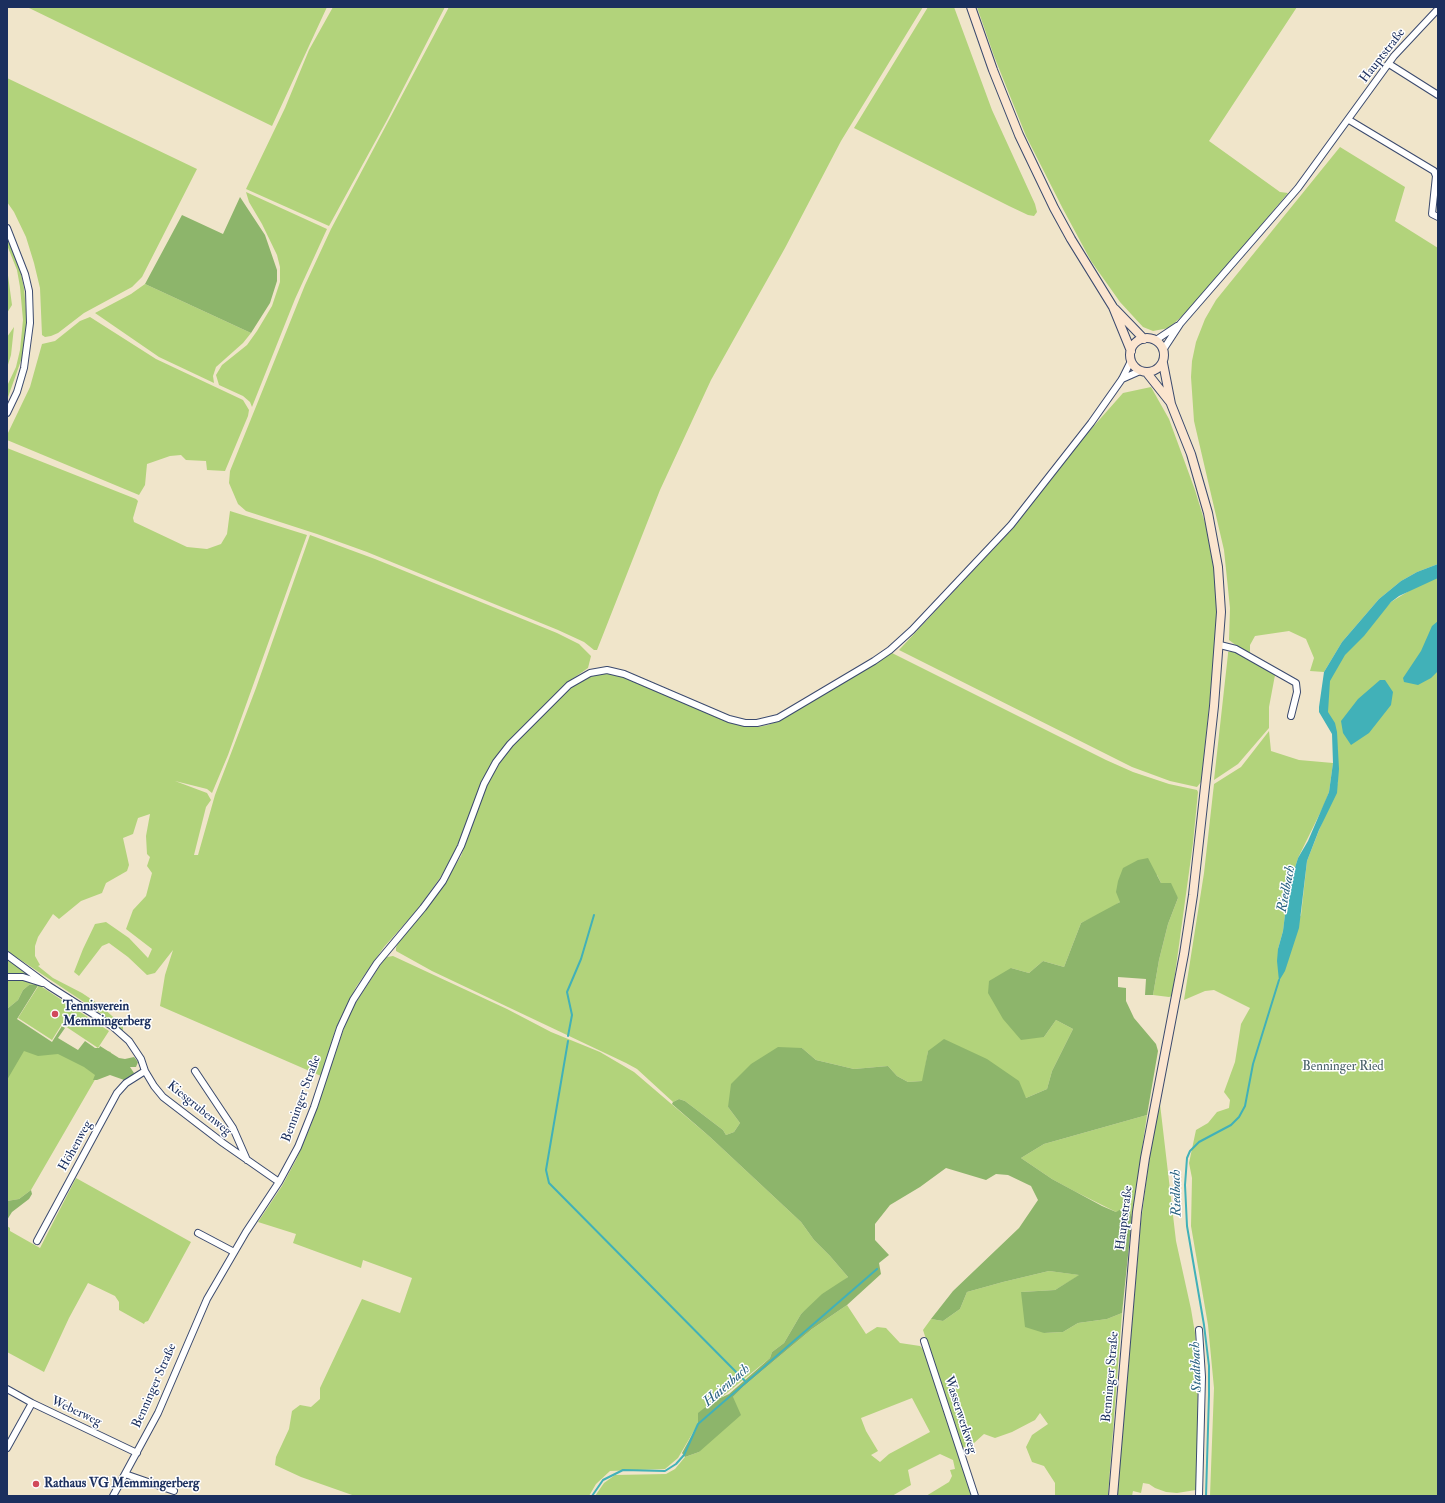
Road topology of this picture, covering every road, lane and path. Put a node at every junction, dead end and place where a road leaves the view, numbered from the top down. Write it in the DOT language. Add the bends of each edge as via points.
graph roads {
  1 [pos="970,7"];
  2 [pos="1438,9"];
  3 [pos="1389,64"];
  4 [pos="1438,95"];
  5 [pos="1349,120"];
  6 [pos="1438,217"];
  7 [pos="7,228"];
  8 [pos="1113,307"];
  9 [pos="1180,324"];
  10 [pos="1144,339"];
  11 [pos="1156,340"];
  12 [pos="1163,350"];
  13 [pos="1131,351"];
  14 [pos="1131,361"];
  15 [pos="1163,363"];
  16 [pos="1143,372"];
  17 [pos="1122,379"];
  18 [pos="1172,404"];
  19 [pos="7,413"];
  20 [pos="1220,645"];
  21 [pos="1291,716"];
  22 [pos="7,955"];
  23 [pos="7,976"];
  24 [pos="49,986"];
  25 [pos="145,1071"];
  26 [pos="195,1071"];
  27 [pos="247,1160"];
  28 [pos="279,1182"];
  29 [pos="198,1233"];
  30 [pos="37,1241"];
  31 [pos="234,1252"];
  32 [pos="1132,1260"];
  33 [pos="1199,1330"];
  34 [pos="924,1341"];
  35 [pos="7,1389"];
  36 [pos="32,1403"];
  37 [pos="7,1448"];
  38 [pos="137,1453"];
  39 [pos="125,1474"];
  40 [pos="174,1491"];
  41 [pos="113,1496"];
  42 [pos="975,1496"];
  43 [pos="1113,1496"];
  44 [pos="1199,1496"];
  1 -- 8 [label="main road" via="1019,135 1050,202"];
  2 -- 3 [label="street, Hauptstraße"];
  3 -- 4 [label="street"];
  3 -- 5 [label="street, Hauptstraße"];
  5 -- 6 [label="street" via="1434,171 1436,176 1432,214"];
  5 -- 9 [label="street, Hauptstraße" via="1293,193"];
  7 -- 19 [label="street" via="25,274 29,291 30,323 24,368"];
  8 -- 10 [label="main road"];
  8 -- 13 [label="main road"];
  9 -- 11 [label="street"];
  9 -- 12 [label="street"];
  10 -- 11 [label="main road"];
  10 -- 13 [label="main road" via="1136,343"];
  11 -- 12 [label="main road"];
  12 -- 15 [label="main road"];
  13 -- 14 [label="main road"];
  14 -- 16 [label="main road"];
  14 -- 17 [label="street, Benninger Straße"];
  15 -- 16 [label="main road" via="1156,370"];
  15 -- 18 [label="main road"];
  16 -- 17 [label="street"];
  16 -- 18 [label="main road"];
  17 -- 28 [label="street, Benninger Straße" via="1011,525 903,639 879,657 778,718 757,723 729,719 624,674 607,670 590,673 569,685 510,744 492,770 476,803 461,846 443,881 376,963 353,1000 340,1028 298,1147"];
  18 -- 20 [label="main road, Hauptstraße" via="1196,468 1214,540 1220,590"];
  20 -- 21 [label="street" via="1236,649 1296,683 1297,692"];
  20 -- 32 [label="main road, Hauptstraße" via="1193,895 1142,1179"];
  22 -- 24 [label="street, Kiesgrubenweg"];
  23 -- 24 [label="street" via="23,977"];
  24 -- 25 [label="street, Kiesgrubenweg" via="112,1026 129,1041 141,1059"];
  25 -- 27 [label="street, Kiesgrubenweg" via="154,1086 172,1105"];
  25 -- 30 [label="street, Höhenweg" via="126,1083 117,1093"];
  26 -- 27 [label="street" via="233,1128"];
  27 -- 28 [label="street, Kiesgrubenweg"];
  28 -- 31 [label="street, Benninger Straße"];
  29 -- 31 [label="street"];
  31 -- 38 [label="street, Benninger Straße" via="207,1299 158,1413"];
  32 -- 43 [label="main road, Benninger Straße"];
  33 -- 44 [label="street" via="1202,1377"];
  34 -- 42 [label="street, Wasserwerkweg"];
  35 -- 36 [label="street, Weberweg"];
  36 -- 37 [label="street"];
  36 -- 38 [label="street, Weberweg"];
  38 -- 39 [label="street, Benninger Straße"];
  39 -- 40 [label="street"];
  39 -- 41 [label="street, Benninger Straße"];
}
